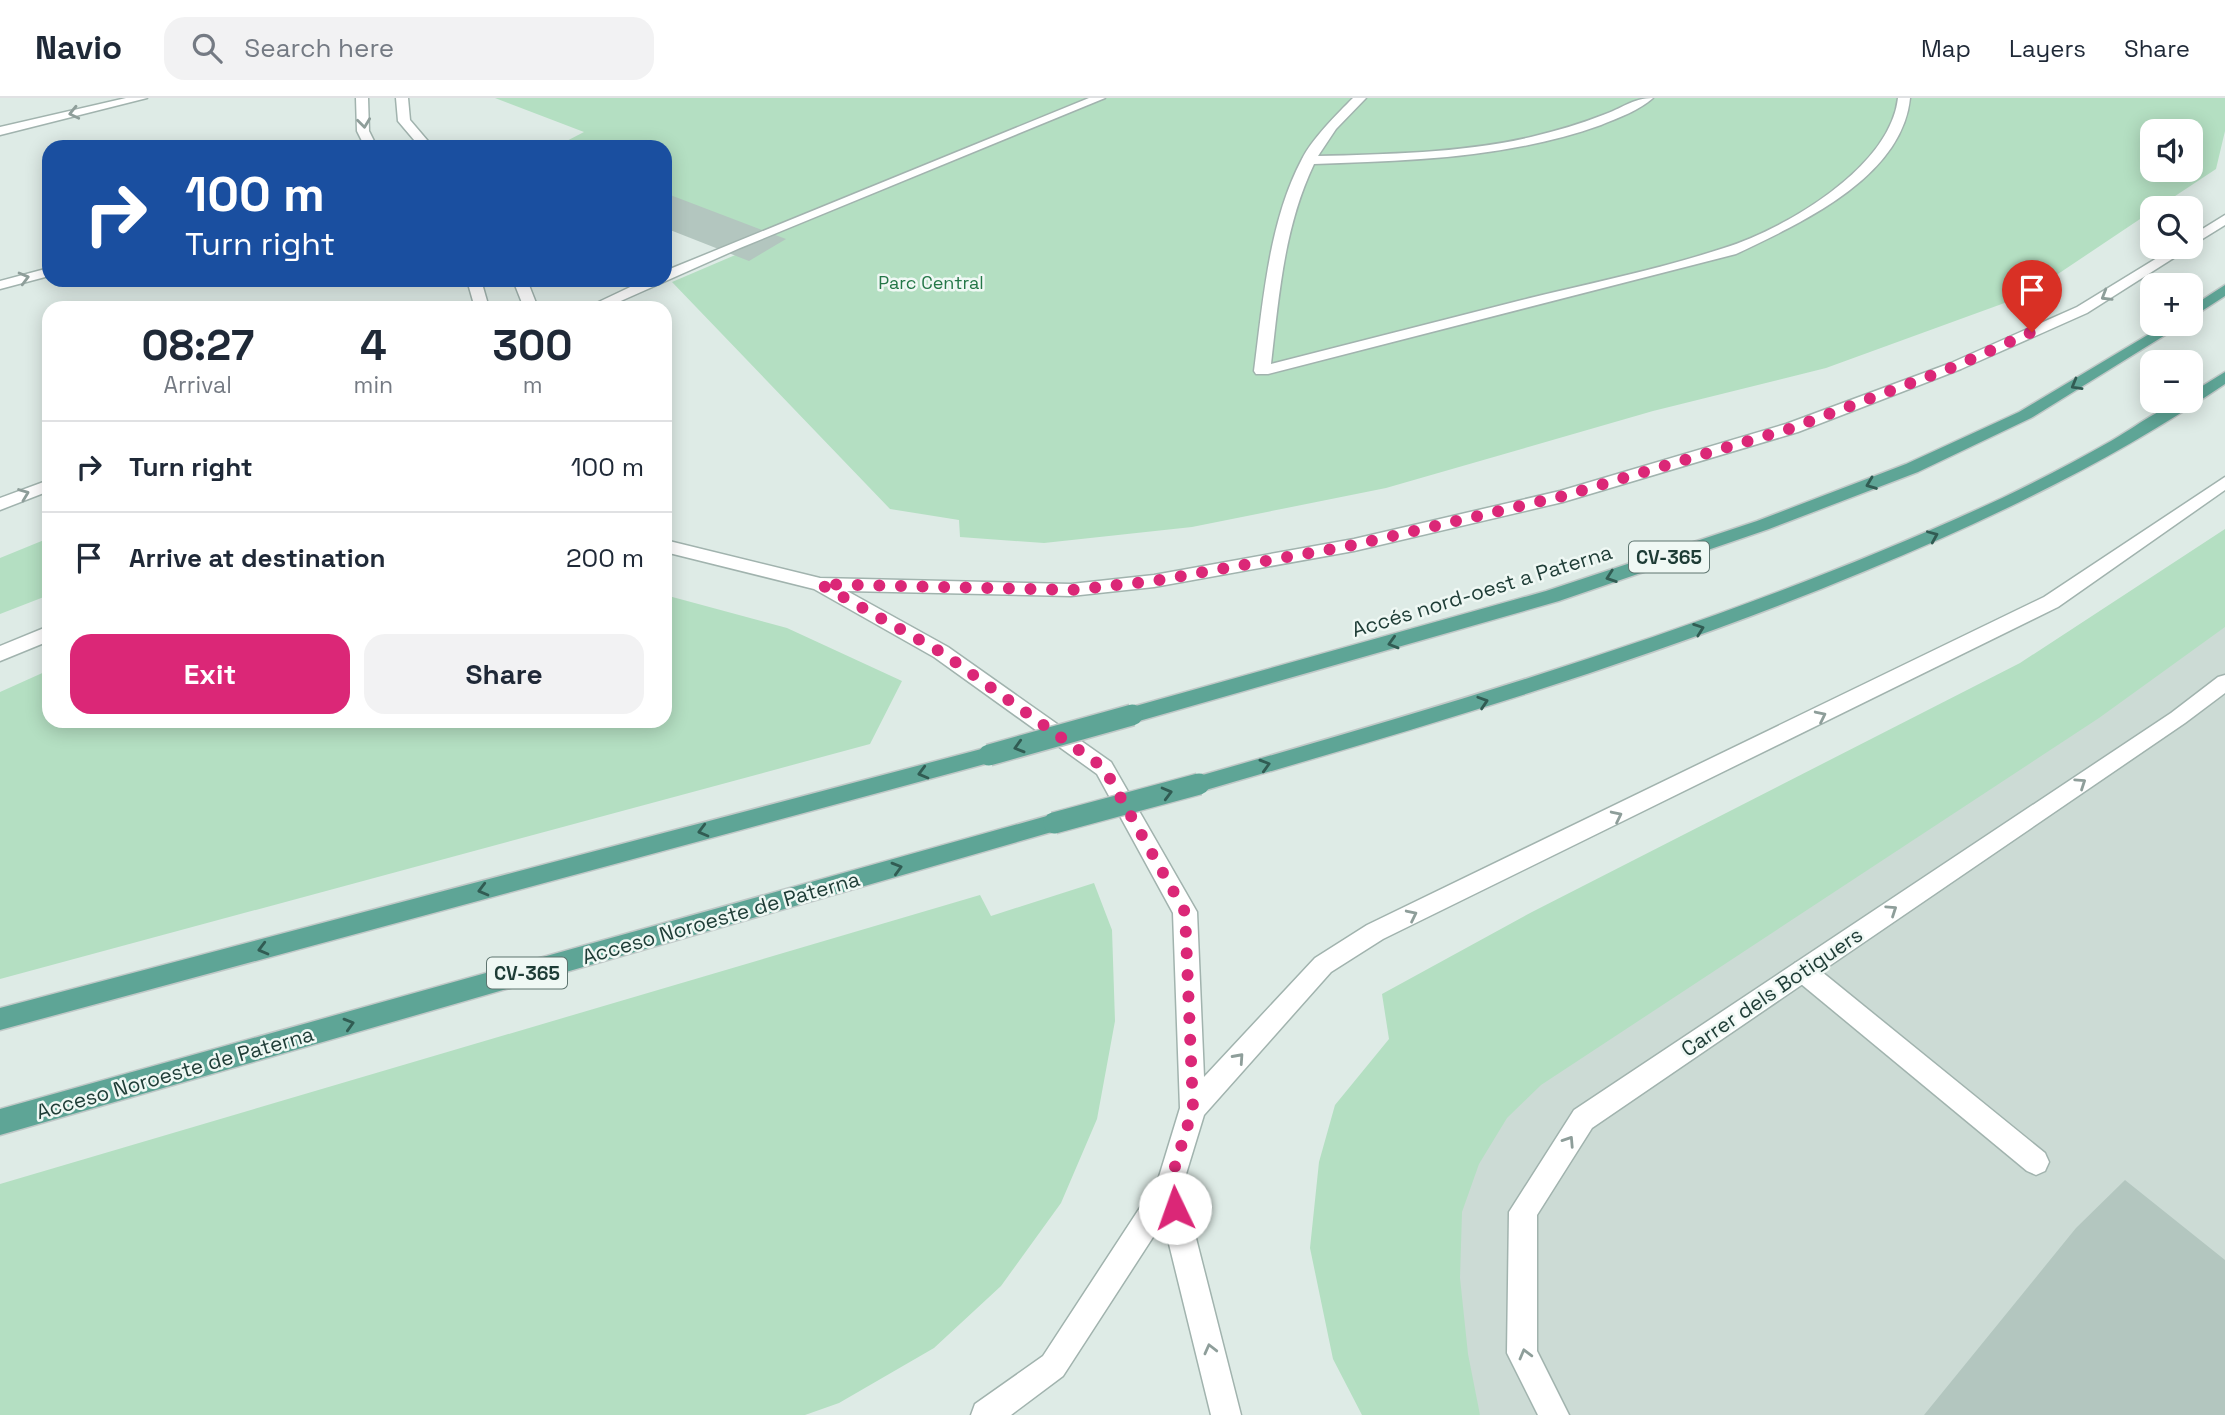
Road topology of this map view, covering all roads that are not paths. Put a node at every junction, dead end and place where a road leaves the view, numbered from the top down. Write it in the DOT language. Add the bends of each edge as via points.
graph roads {
  1 [pos="141,98"];
  2 [pos="362,98"];
  3 [pos="402,98"];
  4 [pos="1099,98"];
  5 [pos="1360,98"];
  6 [pos="1647,98"];
  7 [pos="1904,98"];
  8 [pos="0,131"];
  9 [pos="368,140"];
  10 [pos="421,140"];
  11 [pos="1307,160"];
  12 [pos="2225,219"];
  13 [pos="2203,234"];
  14 [pos="2165,259"];
  15 [pos="672,273"];
  16 [pos="42,274"];
  17 [pos="0,285"];
  18 [pos="643,287"];
  19 [pos="2225,289"];
  20 [pos="612,301"];
  21 [pos="2203,305"];
  22 [pos="2156,336"];
  23 [pos="2225,377"];
  24 [pos="2203,391"];
  25 [pos="2168,413"];
  26 [pos="2225,482"];
  27 [pos="42,488"];
  28 [pos="0,504"];
  29 [pos="672,544"];
  30 [pos="820,584"];
  31 [pos="42,636"];
  32 [pos="3,650"];
  33 [pos="2225,682"];
  34 [pos="1803,971"];
  35 [pos="0,1019"];
  36 [pos="1193,1108"];
  37 [pos="0,1122"];
  38 [pos="2036,1162"];
  39 [pos="1169,1186"];
  40 [pos="986,1415"];
  41 [pos="1226,1415"];
  42 [pos="1553,1415"];
  1 -- 8 [label="street, one-way"];
  2 -- 9 [label="street, one-way"];
  3 -- 10 [label="street" via="404,121"];
  4 -- 15 [label="street"];
  5 -- 11 [label="street"];
  6 -- 11 [label="street" via="1593,123 1505,145 1404,158"];
  7 -- 11 [label="street" via="1888,142 1855,181 1803,218 1731,251 1262,370 1284,218"];
  12 -- 13 [label="street"];
  14 -- 30 [label="street, one-way" via="2082,310 1956,366 1792,428 1563,496 1354,545 1154,581 1071,590"];
  17 -- 16 [label="street, one-way"];
  18 -- 20 [label="street"];
  19 -- 21 [label="main road"];
  22 -- 35 [label="main road, Accés nord-oest a Paterna / CV-365, one-way, bridge" via="2025,415 1912,468 1763,525 1539,600 989,755"];
  23 -- 24 [label="main road, CV-365"];
  37 -- 25 [label="main road, Acceso Noroeste de Paterna / CV-365, one-way, bridge" via="1489,700 1660,644 1824,583 2074,469"];
  36 -- 26 [label="street, one-way" via="1323,965 1375,932 2051,602"];
  28 -- 27 [label="street, one-way"];
  29 -- 30 [label="street"];
  30 -- 36 [label="street" via="941,652 1104,768 1185,912"];
  31 -- 32 [label="street"];
  34 -- 33 [label="street, Carrer dels Botiguers, one-way"];
  34 -- 38 [label="street"];
  42 -- 34 [label="street, Carrer dels Botiguers, one-way" via="1522,1353 1522,1212 1583,1119"];
  36 -- 39 [label="street"];
  39 -- 40 [label="street" via="1053,1366"];
  41 -- 39 [label="street, one-way"];
}
